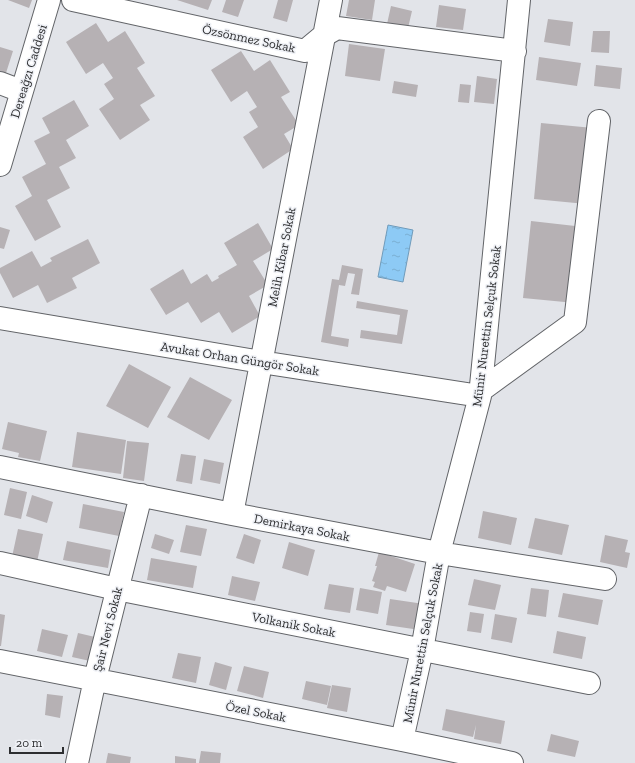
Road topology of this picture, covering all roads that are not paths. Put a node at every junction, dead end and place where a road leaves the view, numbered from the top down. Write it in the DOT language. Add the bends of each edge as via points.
graph roads {
  1 [pos="49,0"];
  2 [pos="73,0"];
  3 [pos="331,0"];
  4 [pos="519,0"];
  5 [pos="323,36"];
  6 [pos="515,51"];
  7 [pos="0,83"];
  8 [pos="21,91"];
  9 [pos="599,121"];
  10 [pos="0,165"];
  11 [pos="0,318"];
  12 [pos="261,362"];
  13 [pos="480,393"];
  14 [pos="0,467"];
  15 [pos="141,495"];
  16 [pos="232,514"];
  17 [pos="439,553"];
  18 [pos="0,563"];
  19 [pos="605,579"];
  20 [pos="117,589"];
  21 [pos="422,650"];
  22 [pos="0,661"];
  23 [pos="95,679"];
  24 [pos="589,683"];
  25 [pos="402,740"];
  26 [pos="77,763"];
  27 [pos="512,763"];
  1 -- 8 [label="street, Dereağzı Caddesi"];
  2 -- 5 [label="street, Özsönmez Sokak" via="305,51"];
  3 -- 5 [label="street, Melih Kibar Sokak"];
  4 -- 6 [label="street, Münir Nurettin Selçuk Sokak"];
  5 -- 6 [label="street, Özsönmez Sokak" via="337,28"];
  5 -- 12 [label="street, Melih Kibar Sokak"];
  6 -- 13 [label="street, Münir Nurettin Selçuk Sokak"];
  7 -- 8 [label="street"];
  8 -- 10 [label="street, Dereağzı Caddesi"];
  9 -- 13 [label="street" via="575,322"];
  11 -- 12 [label="street, Avukat Orhan Güngör Sokak"];
  12 -- 13 [label="street, Avukat Orhan Güngör Sokak"];
  12 -- 16 [label="street, Melih Kibar Sokak"];
  13 -- 17 [label="street, Münir Nurettin Selçuk Sokak"];
  14 -- 15 [label="street, Demirkaya Sokak"];
  15 -- 16 [label="street, Demirkaya Sokak"];
  15 -- 20 [label="street, Şair Nevi Sokak"];
  16 -- 17 [label="street, Demirkaya Sokak"];
  17 -- 19 [label="street, Demirkaya Sokak"];
  17 -- 21 [label="street, Münir Nurettin Selçuk Sokak"];
  18 -- 20 [label="street, Volkanik Sokak"];
  20 -- 21 [label="street, Volkanik Sokak"];
  20 -- 23 [label="street, Şair Nevi Sokak"];
  21 -- 24 [label="street, Volkanik Sokak"];
  21 -- 25 [label="street, Münir Nurettin Selçuk Sokak"];
  22 -- 23 [label="street, Özel Sokak"];
  23 -- 25 [label="street, Özel Sokak"];
  23 -- 26 [label="street, Şair Nevi Sokak"];
  25 -- 27 [label="street, Özel Sokak"];
}
